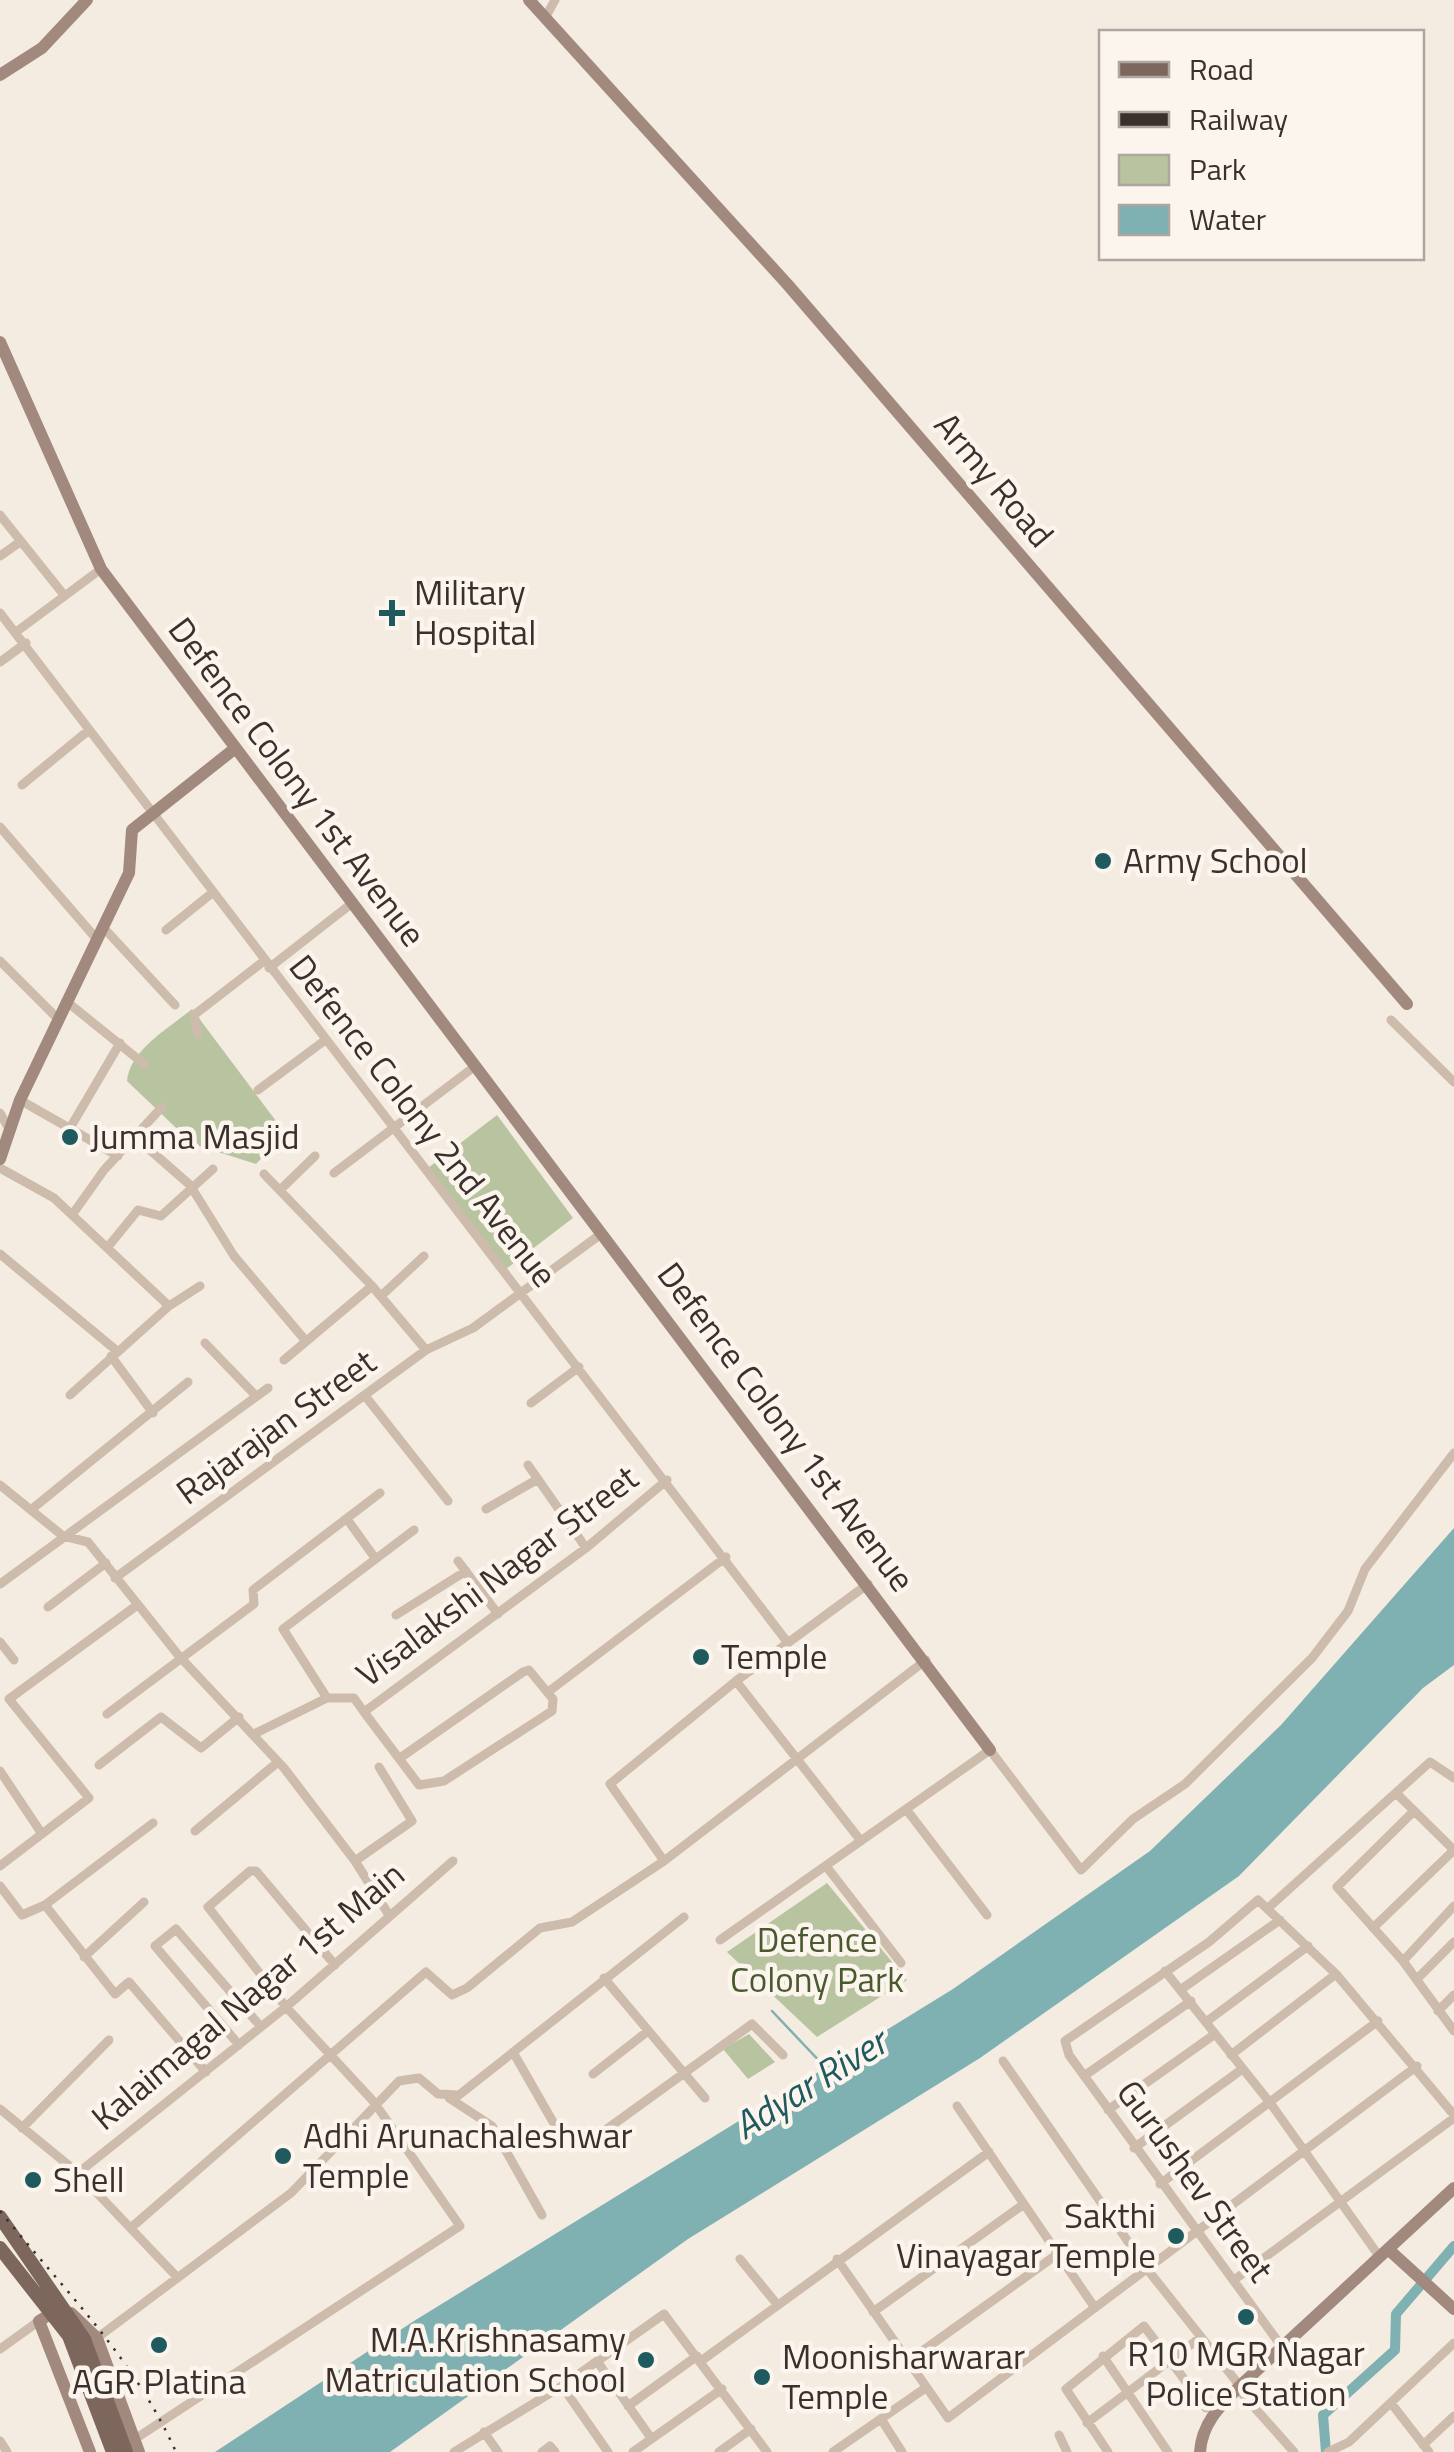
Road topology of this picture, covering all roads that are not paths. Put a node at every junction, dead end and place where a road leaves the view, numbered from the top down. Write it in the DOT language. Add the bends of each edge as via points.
graph roads {
  1 [pos="87,0"];
  2 [pos="529,0"];
  3 [pos="555,0"];
  4 [pos="545,18"];
  5 [pos="0,75"];
  6 [pos="0,342"];
  7 [pos="0,515"];
  8 [pos="20,542"];
  9 [pos="0,556"];
  10 [pos="101,569"];
  11 [pos="64,595"];
  12 [pos="0,613"];
  13 [pos="16,632"];
  14 [pos="26,643"];
  15 [pos="0,662"];
  16 [pos="89,730"];
  17 [pos="233,750"];
  18 [pos="22,785"];
  19 [pos="152,810"];
  20 [pos="0,828"];
  21 [pos="212,893"];
  22 [pos="350,904"];
  23 [pos="166,930"];
  24 [pos="97,931"];
  25 [pos="0,961"];
  26 [pos="267,965"];
  27 [pos="66,1001"];
  28 [pos="175,1004"];
  29 [pos="1407,1004"];
  30 [pos="57,1018"];
  31 [pos="1391,1020"];
  32 [pos="198,1034"];
  33 [pos="324,1041"];
  34 [pos="120,1043"];
  35 [pos="144,1064"];
  36 [pos="474,1067"];
  37 [pos="1454,1082"];
  38 [pos="258,1090"];
  39 [pos="20,1100"];
  40 [pos="162,1107"];
  41 [pos="0,1114"];
  42 [pos="70,1128"];
  43 [pos="393,1128"];
  44 [pos="9,1129"];
  45 [pos="134,1136"];
  46 [pos="118,1156"];
  47 [pos="315,1156"];
  48 [pos="0,1159"];
  49 [pos="0,1168"];
  50 [pos="213,1169"];
  51 [pos="334,1173"];
  52 [pos="264,1174"];
  53 [pos="194,1190"];
  54 [pos="280,1190"];
  55 [pos="72,1215"];
  56 [pos="601,1234"];
  57 [pos="107,1248"];
  58 [pos="0,1254"];
  59 [pos="424,1256"];
  60 [pos="200,1286"];
  61 [pos="372,1286"];
  62 [pos="522,1294"];
  63 [pos="380,1296"];
  64 [pos="169,1306"];
  65 [pos="306,1340"];
  66 [pos="205,1343"];
  67 [pos="426,1350"];
  68 [pos="114,1354"];
  69 [pos="284,1360"];
  70 [pos="579,1368"];
  71 [pos="188,1382"];
  72 [pos="268,1388"];
  73 [pos="70,1395"];
  74 [pos="256,1396"];
  75 [pos="366,1398"];
  76 [pos="531,1402"];
  77 [pos="153,1412"];
  78 [pos="1454,1452"];
  79 [pos="528,1465"];
  80 [pos="538,1479"];
  81 [pos="667,1480"];
  82 [pos="0,1485"];
  83 [pos="380,1494"];
  84 [pos="448,1501"];
  85 [pos="32,1509"];
  86 [pos="486,1509"];
  87 [pos="346,1519"];
  88 [pos="414,1530"];
  89 [pos="63,1536"];
  90 [pos="586,1548"];
  91 [pos="726,1557"];
  92 [pos="375,1558"];
  93 [pos="458,1562"];
  94 [pos="106,1563"];
  95 [pos="466,1572"];
  96 [pos="115,1578"];
  97 [pos="0,1584"];
  98 [pos="868,1584"];
  99 [pos="136,1606"];
  100 [pos="48,1608"];
  101 [pos="498,1614"];
  102 [pos="396,1615"];
  103 [pos="0,1642"];
  104 [pos="788,1643"];
  105 [pos="178,1656"];
  106 [pos="14,1660"];
  107 [pos="926,1660"];
  108 [pos="736,1682"];
  109 [pos="548,1692"];
  110 [pos="328,1698"];
  111 [pos="4,1703"];
  112 [pos="364,1712"];
  113 [pos="107,1714"];
  114 [pos="239,1717"];
  115 [pos="254,1734"];
  116 [pos="990,1750"];
  117 [pos="400,1758"];
  118 [pos="796,1760"];
  119 [pos="278,1762"];
  120 [pos="100,1765"];
  121 [pos="379,1768"];
  122 [pos="0,1771"];
  123 [pos="1454,1778"];
  124 [pos="1396,1793"];
  125 [pos="906,1809"];
  126 [pos="1414,1811"];
  127 [pos="154,1823"];
  128 [pos="195,1831"];
  129 [pos="42,1834"];
  130 [pos="861,1841"];
  131 [pos="1454,1850"];
  132 [pos="355,1860"];
  133 [pos="453,1861"];
  134 [pos="664,1861"];
  135 [pos="0,1866"];
  136 [pos="826,1866"];
  137 [pos="2,1888"];
  138 [pos="144,1902"];
  139 [pos="46,1905"];
  140 [pos="1454,1906"];
  141 [pos="1267,1909"];
  142 [pos="388,1915"];
  143 [pos="987,1915"];
  144 [pos="684,1917"];
  145 [pos="1280,1920"];
  146 [pos="1373,1928"];
  147 [pos="720,1940"];
  148 [pos="1454,1942"];
  149 [pos="1308,1946"];
  150 [pos="84,1957"];
  151 [pos="1402,1961"];
  152 [pos="901,1962"];
  153 [pos="335,1965"];
  154 [pos="1165,1971"];
  155 [pos="1336,1974"];
  156 [pos="604,1978"];
  157 [pos="1417,1980"];
  158 [pos="1183,1988"];
  159 [pos="1454,1995"];
  160 [pos="1190,2001"];
  161 [pos="286,2007"];
  162 [pos="1438,2011"];
  163 [pos="1378,2021"];
  164 [pos="1206,2022"];
  165 [pos="261,2027"];
  166 [pos="648,2031"];
  167 [pos="1454,2031"];
  168 [pos="1214,2034"];
  169 [pos="109,2040"];
  170 [pos="239,2046"];
  171 [pos="513,2052"];
  172 [pos="783,2055"];
  173 [pos="1231,2055"];
  174 [pos="329,2057"];
  175 [pos="1002,2062"];
  176 [pos="1416,2066"];
  177 [pos="1241,2070"];
  178 [pos="206,2072"];
  179 [pos="683,2072"];
  180 [pos="593,2074"];
  181 [pos="1084,2076"];
  182 [pos="449,2098"];
  183 [pos="705,2098"];
  184 [pos="374,2102"];
  185 [pos="1271,2104"];
  186 [pos="957,2106"];
  187 [pos="0,2109"];
  188 [pos="1108,2110"];
  189 [pos="1454,2116"];
  190 [pos="22,2128"];
  191 [pos="589,2142"];
  192 [pos="566,2143"];
  193 [pos="1134,2148"];
  194 [pos="1302,2151"];
  195 [pos="989,2152"];
  196 [pos="78,2173"];
  197 [pos="1160,2184"];
  198 [pos="1454,2188"];
  199 [pos="1340,2202"];
  200 [pos="1024,2204"];
  201 [pos="542,2215"];
  202 [pos="0,2216"];
  203 [pos="133,2226"];
  204 [pos="1199,2232"];
  205 [pos="0,2248"];
  206 [pos="1384,2253"];
  207 [pos="1059,2254"];
  208 [pos="740,2258"];
  209 [pos="837,2259"];
  210 [pos="1147,2269"];
  211 [pos="178,2277"];
  212 [pos="1234,2280"];
  213 [pos="776,2303"];
  214 [pos="1096,2308"];
  215 [pos="1454,2308"];
  216 [pos="873,2312"];
  217 [pos="52,2314"];
  218 [pos="1200,2337"];
  219 [pos="83,2338"];
  220 [pos="1454,2342"];
  221 [pos="1282,2347"];
  222 [pos="0,2349"];
  223 [pos="1103,2356"];
  224 [pos="699,2358"];
  225 [pos="1171,2360"];
  226 [pos="597,2361"];
  227 [pos="907,2362"];
  228 [pos="562,2386"];
  229 [pos="1238,2387"];
  230 [pos="924,2389"];
  231 [pos="722,2390"];
  232 [pos="1128,2393"];
  233 [pos="1392,2403"];
  234 [pos="628,2406"];
  235 [pos="1206,2408"];
  236 [pos="1454,2416"];
  237 [pos="881,2419"];
  238 [pos="1087,2423"];
  239 [pos="751,2429"];
  240 [pos="484,2432"];
  241 [pos="1059,2435"];
  242 [pos="651,2438"];
  243 [pos="0,2441"];
  244 [pos="137,2445"];
  245 [pos="1426,2448"];
  246 [pos="1343,2449"];
  247 [pos="7,2452"];
  248 [pos="90,2452"];
  249 [pos="113,2452"];
  250 [pos="126,2452"];
  251 [pos="454,2452"];
  252 [pos="498,2452"];
  253 [pos="542,2452"];
  254 [pos="554,2452"];
  255 [pos="608,2452"];
  256 [pos="633,2452"];
  257 [pos="718,2452"];
  258 [pos="767,2452"];
  259 [pos="834,2452"];
  260 [pos="902,2452"];
  261 [pos="1067,2452"];
  262 [pos="1108,2452"];
  263 [pos="1168,2452"];
  264 [pos="1200,2452"];
  265 [pos="1294,2452"];
  266 [pos="1328,2452"];
  1 -- 5 [label="street" via="42,48"];
  2 -- 4 [label="street, Army Road"];
  3 -- 4 [label="street"];
  4 -- 29 [label="street, Army Road" via="775,270"];
  6 -- 10 [label="street, Defence Colony 1st Avenue"];
  7 -- 8 [label="street"];
  8 -- 9 [label="street"];
  8 -- 11 [label="street"];
  10 -- 11 [label="street"];
  10 -- 17 [label="street, Defence Colony 1st Avenue"];
  11 -- 13 [label="street"];
  12 -- 13 [label="street, Defence Colony 2nd Avenue"];
  13 -- 14 [label="street, Defence Colony 2nd Avenue"];
  14 -- 15 [label="street"];
  14 -- 16 [label="street, Defence Colony 2nd Avenue"];
  16 -- 18 [label="street"];
  16 -- 19 [label="street, Defence Colony 2nd Avenue"];
  17 -- 19 [label="street"];
  17 -- 22 [label="street, Defence Colony 1st Avenue"];
  19 -- 21 [label="street, Defence Colony 2nd Avenue"];
  19 -- 24 [label="street" via="132,830 129,873"];
  20 -- 24 [label="street"];
  21 -- 23 [label="street"];
  21 -- 26 [label="street, Defence Colony 2nd Avenue"];
  22 -- 26 [label="street"];
  22 -- 36 [label="street, Defence Colony 1st Avenue"];
  24 -- 27 [label="street"];
  24 -- 28 [label="street"];
  25 -- 30 [label="street"];
  26 -- 32 [label="street" via="194,1015"];
  26 -- 33 [label="street, Defence Colony 2nd Avenue"];
  27 -- 30 [label="street"];
  27 -- 34 [label="street"];
  30 -- 39 [label="street"];
  31 -- 37 [label="street"];
  33 -- 38 [label="street"];
  33 -- 43 [label="street, Defence Colony 2nd Avenue"];
  34 -- 35 [label="street"];
  34 -- 42 [label="street"];
  36 -- 43 [label="street"];
  36 -- 56 [label="street, Defence Colony 1st Avenue"];
  39 -- 42 [label="street"];
  39 -- 44 [label="street"];
  40 -- 45 [label="street"];
  41 -- 44 [label="street"];
  42 -- 46 [label="street"];
  43 -- 51 [label="street"];
  43 -- 62 [label="street, Defence Colony 2nd Avenue"];
  44 -- 48 [label="street"];
  45 -- 46 [label="street"];
  45 -- 53 [label="street"];
  46 -- 55 [label="street"];
  47 -- 54 [label="street"];
  49 -- 55 [label="street"];
  50 -- 53 [label="street"];
  52 -- 54 [label="street"];
  53 -- 57 [label="street" via="161,1216 138,1210"];
  53 -- 65 [label="street" via="234,1256"];
  54 -- 61 [label="street"];
  55 -- 57 [label="street"];
  56 -- 62 [label="street, Rajarajan Street"];
  56 -- 98 [label="street, Defence Colony 1st Avenue"];
  57 -- 64 [label="street"];
  58 -- 68 [label="street"];
  59 -- 63 [label="street"];
  60 -- 64 [label="street"];
  61 -- 63 [label="street"];
  61 -- 65 [label="street"];
  62 -- 67 [label="street, Rajarajan Street" via="474,1328"];
  62 -- 70 [label="street, Defence Colony 2nd Avenue"];
  63 -- 67 [label="street"];
  64 -- 68 [label="street"];
  65 -- 69 [label="street"];
  66 -- 74 [label="street"];
  67 -- 75 [label="street, Rajarajan Street"];
  68 -- 73 [label="street"];
  68 -- 77 [label="street"];
  70 -- 76 [label="street"];
  70 -- 81 [label="street, Defence Colony 2nd Avenue"];
  71 -- 77 [label="street"];
  72 -- 74 [label="street"];
  74 -- 89 [label="street"];
  75 -- 84 [label="street"];
  75 -- 96 [label="street, Rajarajan Street"];
  77 -- 85 [label="street"];
  78 -- 116 [label="street, Defence Colony 1st Avenue" via="1364,1569 1348,1612 1312,1658 1185,1784 1133,1819 1081,1870"];
  79 -- 80 [label="street"];
  80 -- 86 [label="street"];
  80 -- 90 [label="street"];
  81 -- 90 [label="street, Visalakshi Nagar Street"];
  81 -- 91 [label="street, Defence Colony 2nd Avenue"];
  82 -- 85 [label="street"];
  83 -- 87 [label="street"];
  85 -- 89 [label="street"];
  87 -- 92 [label="street"];
  87 -- 105 [label="street" via="253,1590 254,1604"];
  88 -- 92 [label="street"];
  89 -- 94 [label="street" via="88,1542"];
  89 -- 97 [label="street"];
  90 -- 101 [label="street, Visalakshi Nagar Street"];
  91 -- 104 [label="street, Defence Colony 2nd Avenue"];
  91 -- 109 [label="street"];
  92 -- 110 [label="street" via="283,1630"];
  93 -- 95 [label="street"];
  94 -- 96 [label="street"];
  94 -- 100 [label="street"];
  95 -- 101 [label="street"];
  95 -- 102 [label="street"];
  96 -- 99 [label="street"];
  98 -- 104 [label="street"];
  98 -- 107 [label="street, Defence Colony 1st Avenue"];
  99 -- 105 [label="street"];
  99 -- 111 [label="street"];
  101 -- 112 [label="street, Visalakshi Nagar Street"];
  103 -- 106 [label="street"];
  104 -- 108 [label="street"];
  105 -- 113 [label="street"];
  105 -- 114 [label="street"];
  107 -- 116 [label="street, Defence Colony 1st Avenue"];
  107 -- 118 [label="street"];
  108 -- 118 [label="street"];
  108 -- 134 [label="street" via="610,1784"];
  109 -- 117 [label="street" via="529,1670 523,1672"];
  109 -- 117 [label="street" via="552,1711 444,1781 419,1784"];
  110 -- 112 [label="street, Visalakshi Nagar Street" via="354,1698"];
  110 -- 115 [label="street, Visalakshi Nagar Street"];
  111 -- 129 [label="street" via="88,1798"];
  112 -- 117 [label="street"];
  114 -- 115 [label="street"];
  114 -- 120 [label="street" via="201,1748 162,1717"];
  115 -- 119 [label="street"];
  116 -- 125 [label="street"];
  118 -- 130 [label="street"];
  118 -- 134 [label="street"];
  119 -- 128 [label="street"];
  119 -- 132 [label="street"];
  121 -- 132 [label="street" via="412,1821"];
  122 -- 129 [label="street"];
  123 -- 124 [label="street" via="1430,1762"];
  124 -- 126 [label="street"];
  124 -- 141 [label="street"];
  125 -- 130 [label="street"];
  125 -- 143 [label="street"];
  126 -- 131 [label="street"];
  126 -- 146 [label="street" via="1337,1886"];
  127 -- 139 [label="street"];
  129 -- 135 [label="street"];
  130 -- 136 [label="street"];
  131 -- 146 [label="street"];
  132 -- 142 [label="street"];
  133 -- 142 [label="street, Kalaimagal Nagar 1st Main"];
  134 -- 174 [label="street" via="572,1922 540,1928 467,1988 452,1994 426,1972"];
  136 -- 147 [label="street"];
  136 -- 152 [label="street"];
  137 -- 139 [label="street" via="22,1915"];
  138 -- 150 [label="street"];
  139 -- 150 [label="street"];
  140 -- 151 [label="street"];
  141 -- 145 [label="street"];
  141 -- 154 [label="street" via="1258,1900"];
  142 -- 153 [label="street, Kalaimagal Nagar 1st Main"];
  144 -- 156 [label="street"];
  145 -- 149 [label="street"];
  145 -- 158 [label="street"];
  146 -- 151 [label="street"];
  148 -- 157 [label="street"];
  149 -- 155 [label="street"];
  149 -- 164 [label="street"];
  150 -- 178 [label="street" via="115,1994 129,1982"];
  151 -- 157 [label="street"];
  153 -- 161 [label="street, Kalaimagal Nagar 1st Main"];
  153 -- 161 [label="street" via="256,1872 229,1888 208,1907 210,1914"];
  154 -- 158 [label="street"];
  154 -- 181 [label="street, Gurushev Street" via="1064,2046"];
  155 -- 163 [label="street"];
  155 -- 173 [label="street"];
  156 -- 166 [label="street"];
  156 -- 171 [label="street"];
  157 -- 162 [label="street"];
  158 -- 160 [label="street"];
  159 -- 162 [label="street"];
  160 -- 164 [label="street"];
  160 -- 181 [label="street"];
  161 -- 165 [label="street, Kalaimagal Nagar 1st Main"];
  161 -- 174 [label="street"];
  162 -- 167 [label="street"];
  163 -- 176 [label="street"];
  163 -- 185 [label="street"];
  164 -- 168 [label="street"];
  165 -- 170 [label="street, Kalaimagal Nagar 1st Main"];
  165 -- 170 [label="street" via="176,1929 155,1946"];
  166 -- 179 [label="street"];
  166 -- 180 [label="street"];
  168 -- 173 [label="street"];
  168 -- 188 [label="street"];
  169 -- 190 [label="street"];
  170 -- 178 [label="street, Kalaimagal Nagar 1st Main"];
  171 -- 182 [label="street"];
  171 -- 192 [label="street"];
  172 -- 179 [label="street" via="752,2024"];
  173 -- 177 [label="street"];
  174 -- 184 [label="street"];
  174 -- 203 [label="street"];
  175 -- 210 [label="street"];
  176 -- 189 [label="street"];
  176 -- 194 [label="street"];
  177 -- 185 [label="street"];
  177 -- 193 [label="street"];
  178 -- 196 [label="street, Kalaimagal Nagar 1st Main"];
  179 -- 183 [label="street"];
  179 -- 191 [label="street"];
  181 -- 188 [label="street, Gurushev Street"];
  182 -- 184 [label="street" via="409,2078"];
  182 -- 201 [label="street" via="492,2126"];
  184 -- 211 [label="street" via="316,2171"];
  184 -- 244 [label="street" via="460,2226"];
  185 -- 194 [label="street"];
  185 -- 197 [label="street"];
  186 -- 195 [label="street"];
  187 -- 190 [label="street"];
  188 -- 193 [label="street, Gurushev Street"];
  189 -- 199 [label="street"];
  190 -- 196 [label="street"];
  193 -- 197 [label="street, Gurushev Street"];
  194 -- 199 [label="street"];
  194 -- 204 [label="street"];
  195 -- 200 [label="street"];
  195 -- 209 [label="street"];
  196 -- 203 [label="street"];
  197 -- 204 [label="street, Gurushev Street"];
  198 -- 206 [label="street"];
  199 -- 206 [label="street"];
  199 -- 212 [label="street"];
  200 -- 207 [label="street"];
  200 -- 216 [label="street"];
  202 -- 217 [label="main road"];
  203 -- 211 [label="street"];
  204 -- 210 [label="street"];
  204 -- 212 [label="street, Gurushev Street"];
  205 -- 217 [label="main road"];
  206 -- 215 [label="street"];
  206 -- 221 [label="street"];
  207 -- 214 [label="street"];
  207 -- 227 [label="street"];
  208 -- 213 [label="street"];
  209 -- 213 [label="street"];
  209 -- 216 [label="street"];
  210 -- 214 [label="street"];
  210 -- 218 [label="street"];
  211 -- 219 [label="street"];
  212 -- 221 [label="street, Gurushev Street"];
  213 -- 224 [label="street"];
  214 -- 230 [label="street" via="948,2418"];
  216 -- 227 [label="street"];
  217 -- 219 [label="main road"];
  217 -- 219 [label="street"];
  217 -- 222 [label="street"];
  217 -- 248 [label="street"];
  218 -- 225 [label="street"];
  218 -- 229 [label="street"];
  219 -- 244 [label="street"];
  219 -- 249 [label="main road"];
  219 -- 250 [label="main road"];
  220 -- 233 [label="street"];
  221 -- 229 [label="street"];
  223 -- 225 [label="street" via="1144,2326"];
  223 -- 232 [label="street"];
  223 -- 238 [label="street" via="1066,2388"];
  224 -- 226 [label="street" via="664,2314"];
  224 -- 231 [label="street"];
  224 -- 234 [label="street"];
  225 -- 232 [label="street"];
  225 -- 235 [label="street"];
  226 -- 228 [label="street"];
  226 -- 234 [label="street"];
  227 -- 230 [label="street"];
  228 -- 240 [label="street"];
  228 -- 255 [label="street"];
  229 -- 264 [label="street" via="1210,2417"];
  229 -- 265 [label="street"];
  230 -- 237 [label="street"];
  231 -- 239 [label="street"];
  231 -- 242 [label="street"];
  232 -- 238 [label="street"];
  232 -- 263 [label="street"];
  233 -- 245 [label="street"];
  233 -- 246 [label="street"];
  234 -- 242 [label="street"];
  236 -- 245 [label="street"];
  237 -- 259 [label="street"];
  237 -- 260 [label="street"];
  238 -- 262 [label="street"];
  239 -- 257 [label="street"];
  239 -- 258 [label="street"];
  240 -- 251 [label="street"];
  240 -- 252 [label="street"];
  241 -- 261 [label="street"];
  242 -- 256 [label="street"];
  243 -- 247 [label="street"];
  246 -- 266 [label="street"];
  253 -- 254 [label="street" via="550,2446"];
}
